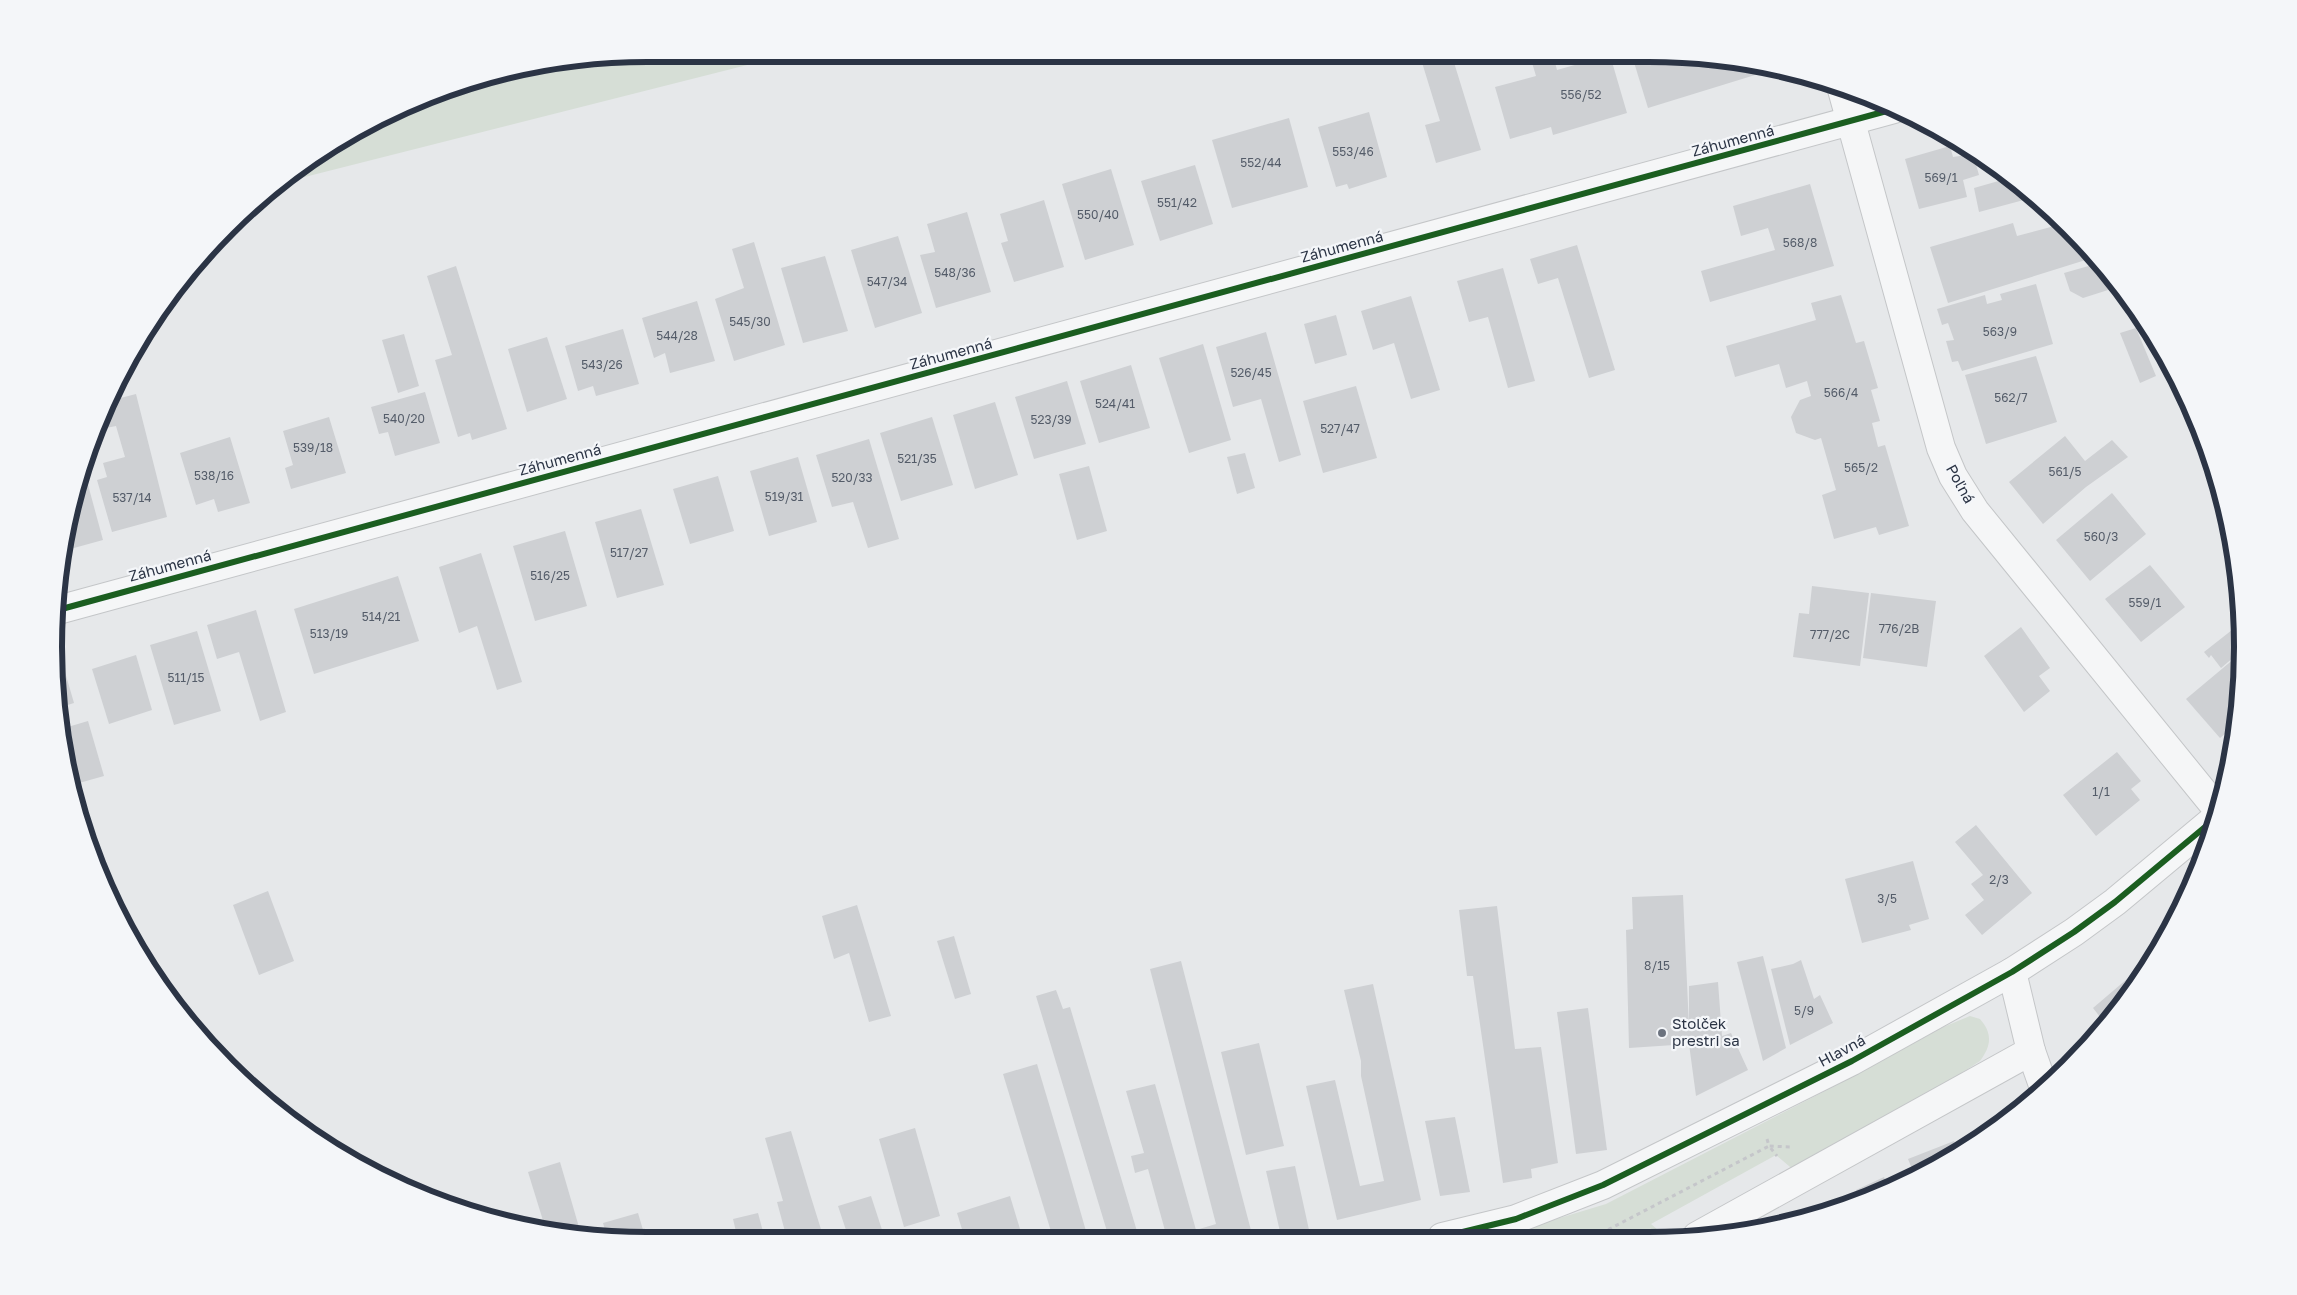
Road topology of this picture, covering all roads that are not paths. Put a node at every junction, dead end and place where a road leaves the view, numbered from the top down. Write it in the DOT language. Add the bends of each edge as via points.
graph roads {
  1 [pos="1844,96"];
  2 [pos="1885,112"];
  3 [pos="1851,121"];
  4 [pos="64,608"];
  5 [pos="2213,804"];
  6 [pos="2206,826"];
  7 [pos="2012,972"];
  8 [pos="2031,1051"];
  9 [pos="2042,1081"];
  10 [pos="1709,1229"];
  11 [pos="1463,1232"];
  1 -- 3 [label="street, Poľná"];
  2 -- 3 [label="street, Záhumenná"];
  3 -- 4 [label="street, Záhumenná"];
  3 -- 5 [label="street, Poľná" via="1941,448 1953,476 1975,511"];
  6 -- 7 [label="street, Hlavná" via="2115,902"];
  7 -- 8 [label="street"];
  7 -- 11 [label="street, Hlavná" via="1835,1070 1603,1185 1516,1219"];
  8 -- 9 [label="street"];
  8 -- 10 [label="street"];
}
